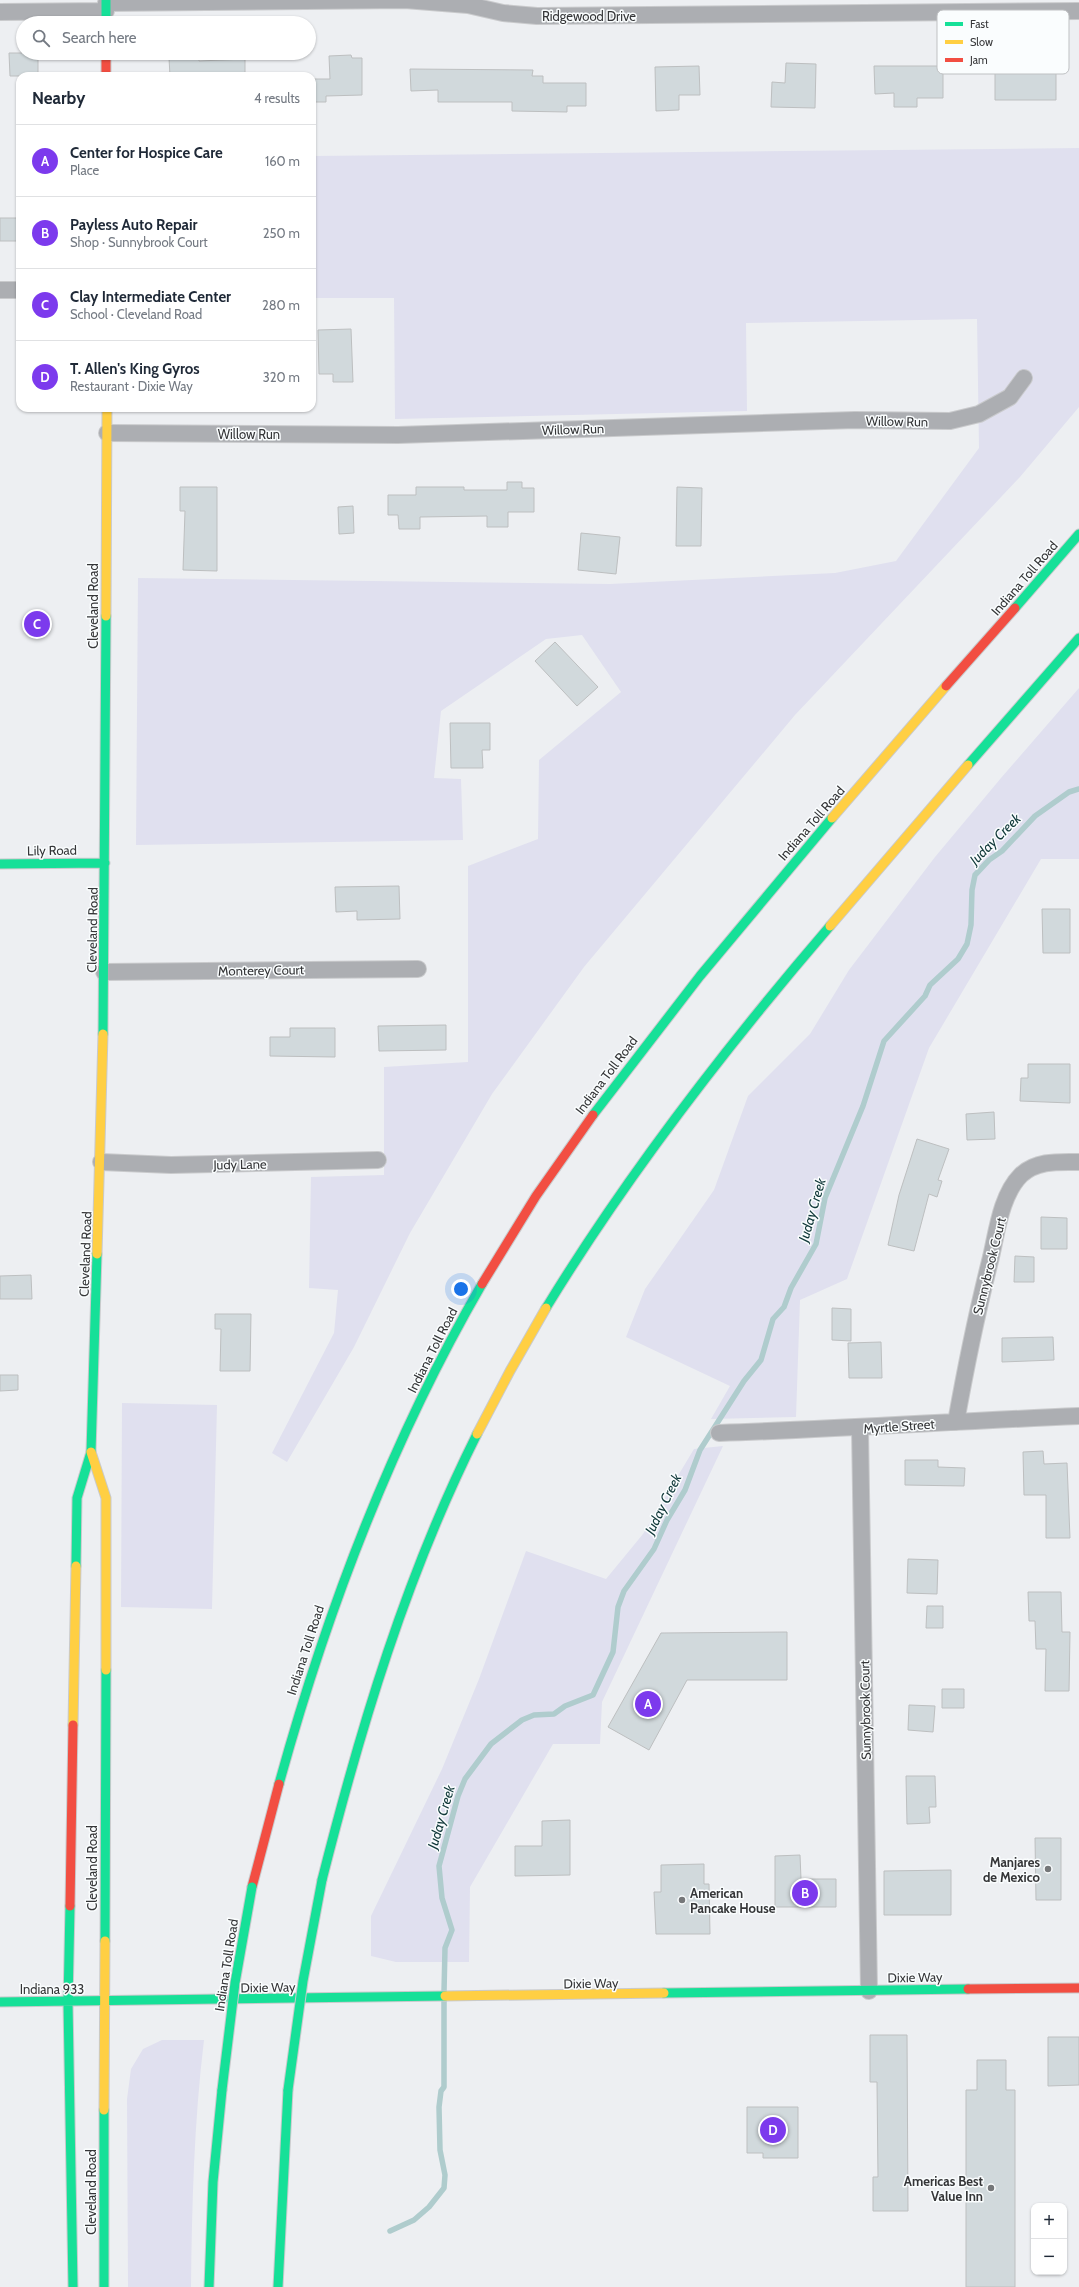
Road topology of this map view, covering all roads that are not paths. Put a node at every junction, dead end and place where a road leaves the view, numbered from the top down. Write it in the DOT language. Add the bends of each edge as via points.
graph roads {
  1 [pos="468,2"];
  2 [pos="106,9"];
  3 [pos="0,12"];
  4 [pos="937,12"];
  5 [pos="106,60"];
  6 [pos="106,72"];
  7 [pos="0,290"];
  8 [pos="16,290"];
  9 [pos="1024,378"];
  10 [pos="107,412"];
  11 [pos="107,432"];
  12 [pos="1079,534"];
  13 [pos="1079,638"];
  14 [pos="105,863"];
  15 [pos="0,864"];
  16 [pos="418,969"];
  17 [pos="104,972"];
  18 [pos="378,1160"];
  19 [pos="101,1162"];
  20 [pos="1079,1162"];
  21 [pos="1079,1416"];
  22 [pos="956,1422"];
  23 [pos="860,1429"];
  24 [pos="719,1433"];
  25 [pos="91,1452"];
  26 [pos="1079,1988"];
  27 [pos="869,1991"];
  28 [pos="0,2002"];
  29 [pos="68,2002"];
  30 [pos="104,2002"];
  31 [pos="279,2240"];
  32 [pos="288,2280"];
  33 [pos="73,2287"];
  34 [pos="104,2287"];
  35 [pos="209,2287"];
  36 [pos="278,2287"];
  1 -- 2 [label="street, Ridgewood Drive" via="405,0"];
  1 -- 4 [label="street, Ridgewood Drive" via="502,13 536,16"];
  2 -- 3 [label="street, Ridgewood Drive"];
  5 -- 6 [label="main road"];
  7 -- 8 [label="street"];
  9 -- 11 [label="street, Willow Run" via="1010,397 979,414 950,421 855,420 398,435"];
  10 -- 11 [label="main road, Cleveland Road"];
  11 -- 14 [label="main road, Cleveland Road"];
  12 -- 35 [label="main road, Indiana Toll Road, bridge" via="702,971 625,1069 494,1263 424,1391 367,1518 322,1635 274,1793 252,1887 235,1983 213,2182"];
  13 -- 31 [label="main road, bridge" via="766,999 691,1093 634,1170 570,1266 502,1384 451,1488 414,1574 344,1791 322,1880 303,1982 288,2090"];
  14 -- 15 [label="main road, Lily Road"];
  14 -- 17 [label="main road, Cleveland Road"];
  16 -- 17 [label="street, Monterey Court"];
  17 -- 19 [label="main road, Cleveland Road"];
  18 -- 19 [label="street, Judy Lane" via="171,1165"];
  19 -- 25 [label="main road, Cleveland Road"];
  20 -- 22 [label="street, Sunnybrook Court" via="1050,1162 1035,1166 1022,1174 1012,1187 1001,1218 971,1336"];
  21 -- 22 [label="street, Myrtle Street"];
  22 -- 23 [label="street, Myrtle Street"];
  23 -- 24 [label="street, Myrtle Street"];
  23 -- 27 [label="street, Sunnybrook Court"];
  25 -- 29 [label="main road, Cleveland Road" via="77,1498"];
  25 -- 30 [label="main road, Cleveland Road" via="106,1498"];
  26 -- 27 [label="main road, Dixie Way"];
  27 -- 30 [label="main road, Dixie Way"];
  28 -- 29 [label="main road, Indiana 933"];
  29 -- 30 [label="main road, Indiana 933"];
  29 -- 33 [label="main road, Cleveland Road"];
  30 -- 34 [label="main road, Cleveland Road"];
  31 -- 32 [label="main road"];
  31 -- 36 [label="main road"];
}
